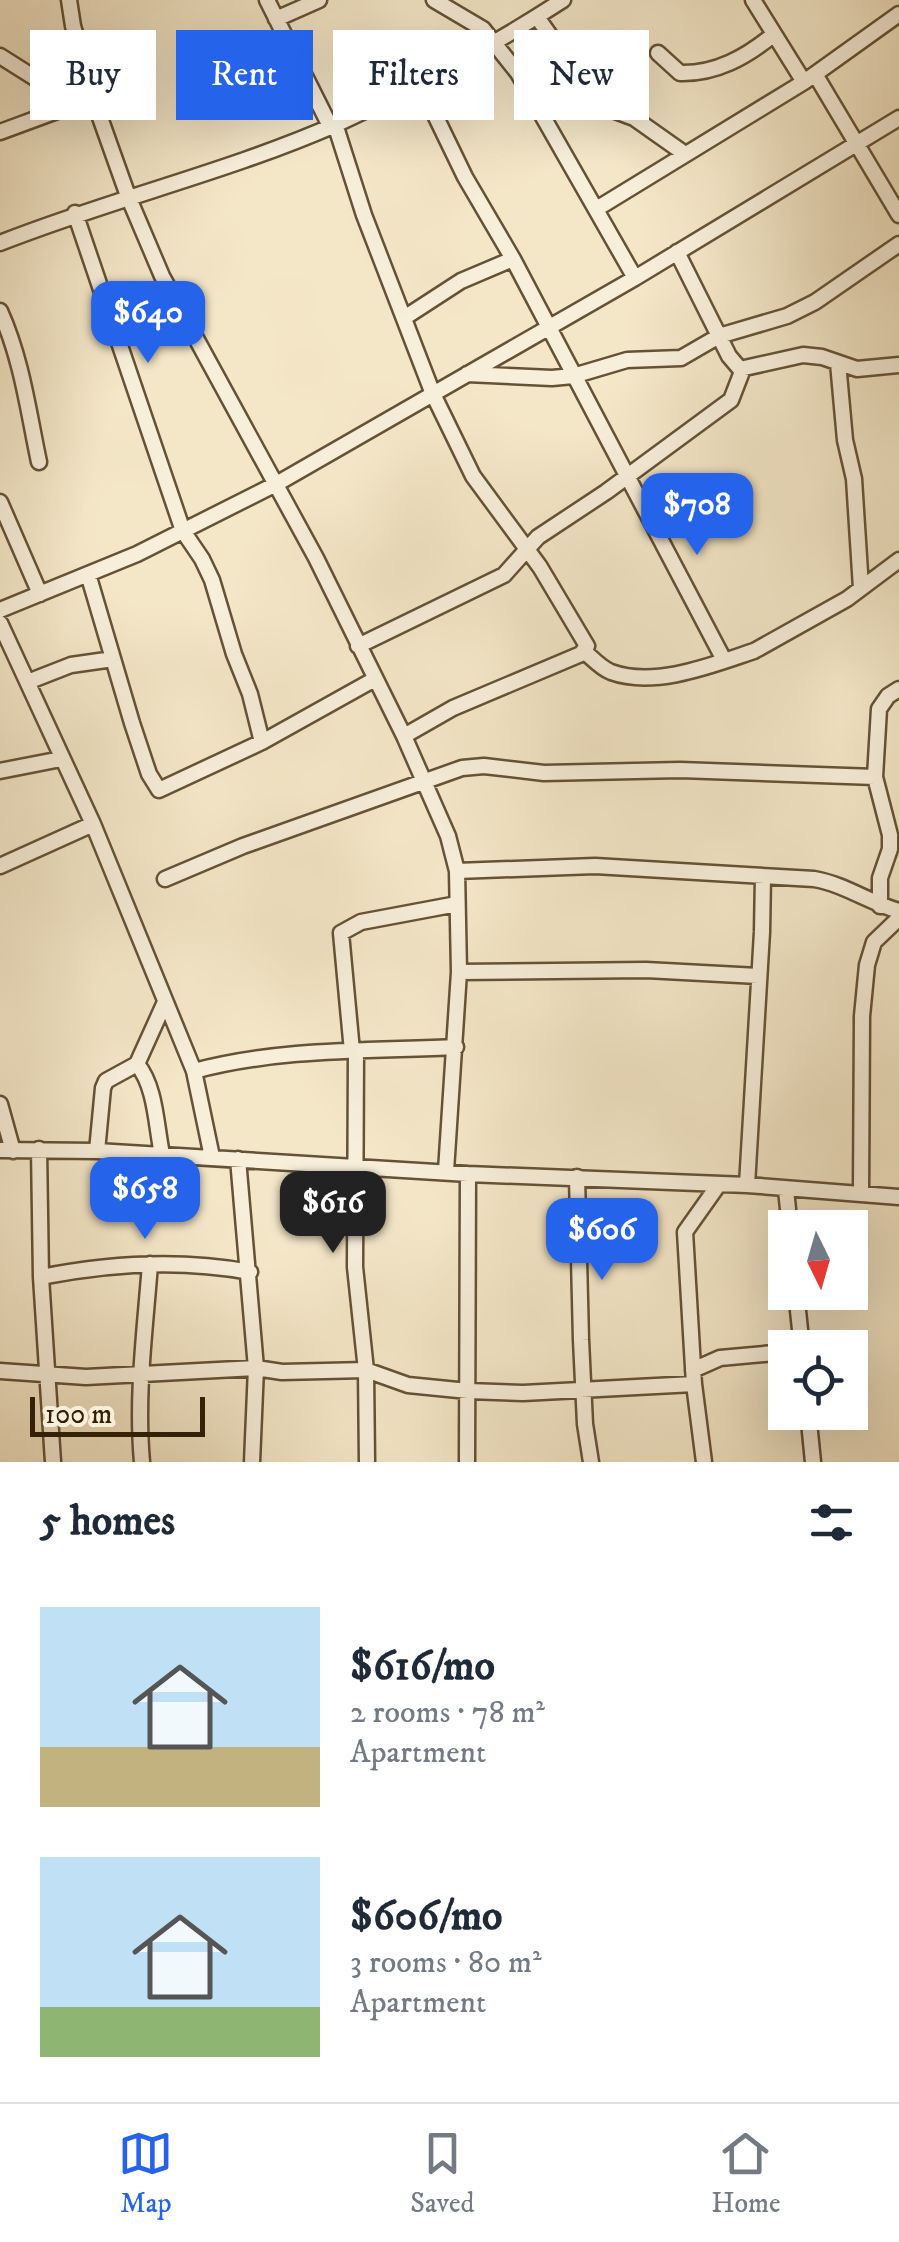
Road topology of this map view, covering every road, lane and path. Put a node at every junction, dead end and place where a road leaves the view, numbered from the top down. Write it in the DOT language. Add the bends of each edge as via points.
graph roads {
  1 [pos="69,0"];
  2 [pos="267,0"];
  3 [pos="319,0"];
  4 [pos="434,0"];
  5 [pos="564,0"];
  6 [pos="753,0"];
  7 [pos="899,14"];
  8 [pos="537,17"];
  9 [pos="276,19"];
  10 [pos="74,30"];
  11 [pos="774,35"];
  12 [pos="495,41"];
  13 [pos="658,53"];
  14 [pos="0,56"];
  15 [pos="30,75"];
  16 [pos="809,78"];
  17 [pos="899,118"];
  18 [pos="33,120"];
  19 [pos="101,120"];
  20 [pos="342,120"];
  21 [pos="438,120"];
  22 [pos="332,125"];
  23 [pos="0,132"];
  24 [pos="856,145"];
  25 [pos="685,154"];
  26 [pos="128,196"];
  27 [pos="598,208"];
  28 [pos="75,213"];
  29 [pos="899,216"];
  30 [pos="0,243"];
  31 [pos="899,244"];
  32 [pos="677,252"];
  33 [pos="513,258"];
  34 [pos="635,278"];
  35 [pos="0,311"];
  36 [pos="404,318"];
  37 [pos="548,327"];
  38 [pos="719,336"];
  39 [pos="838,364"];
  40 [pos="744,369"];
  41 [pos="898,369"];
  42 [pos="467,374"];
  43 [pos="573,376"];
  44 [pos="433,394"];
  45 [pos="39,462"];
  46 [pos="628,476"];
  47 [pos="278,483"];
  48 [pos="0,502"];
  49 [pos="183,531"];
  50 [pos="527,550"];
  51 [pos="899,560"];
  52 [pos="88,574"];
  53 [pos="861,588"];
  54 [pos="40,594"];
  55 [pos="0,610"];
  56 [pos="0,623"];
  57 [pos="358,646"];
  58 [pos="584,652"];
  59 [pos="113,658"];
  60 [pos="724,660"];
  61 [pos="375,679"];
  62 [pos="30,681"];
  63 [pos="899,689"];
  64 [pos="404,736"];
  65 [pos="262,742"];
  66 [pos="61,758"];
  67 [pos="0,770"];
  68 [pos="875,777"];
  69 [pos="423,779"];
  70 [pos="93,824"];
  71 [pos="0,866"];
  72 [pos="457,870"];
  73 [pos="762,876"];
  74 [pos="165,879"];
  75 [pos="456,904"];
  76 [pos="880,906"];
  77 [pos="899,914"];
  78 [pos="459,972"];
  79 [pos="758,976"];
  80 [pos="165,1002"];
  81 [pos="456,1046"];
  82 [pos="354,1051"];
  83 [pos="138,1064"];
  84 [pos="194,1071"];
  85 [pos="0,1104"];
  86 [pos="39,1149"];
  87 [pos="97,1150"];
  88 [pos="7,1151"];
  89 [pos="162,1154"];
  90 [pos="212,1158"];
  91 [pos="238,1159"];
  92 [pos="354,1166"];
  93 [pos="446,1172"];
  94 [pos="468,1174"];
  95 [pos="577,1176"];
  96 [pos="720,1184"];
  97 [pos="746,1185"];
  98 [pos="786,1190"];
  99 [pos="861,1194"];
  100 [pos="899,1197"];
  101 [pos="788,1210"];
  102 [pos="150,1264"];
  103 [pos="250,1272"];
  104 [pos="41,1277"];
  105 [pos="768,1354"];
  106 [pos="256,1368"];
  107 [pos="0,1370"];
  108 [pos="366,1370"];
  109 [pos="50,1372"];
  110 [pos="140,1375"];
  111 [pos="693,1377"];
  112 [pos="585,1390"];
  113 [pos="468,1391"];
  114 [pos="810,1430"];
  115 [pos="53,1462"];
  116 [pos="142,1462"];
  117 [pos="252,1462"];
  118 [pos="367,1462"];
  119 [pos="467,1462"];
  120 [pos="591,1462"];
  121 [pos="704,1462"];
  122 [pos="813,1462"];
  1 -- 10 [label="street"];
  2 -- 9 [label="street"];
  3 -- 9 [label="street"];
  4 -- 12 [label="street"];
  5 -- 8 [label="street"];
  6 -- 11 [label="street"];
  7 -- 16 [label="street"];
  8 -- 12 [label="street"];
  8 -- 25 [label="street" via="599,105 634,118"];
  9 -- 22 [label="street"];
  11 -- 13 [label="street" via="708,72 680,74"];
  11 -- 16 [label="street"];
  12 -- 27 [label="street"];
  14 -- 15 [label="street"];
  16 -- 24 [label="street"];
  16 -- 25 [label="street"];
  17 -- 24 [label="street"];
  18 -- 23 [label="street"];
  19 -- 26 [label="street"];
  20 -- 22 [label="street"];
  21 -- 33 [label="street"];
  22 -- 26 [label="street"];
  22 -- 36 [label="street"];
  24 -- 29 [label="street"];
  24 -- 32 [label="street"];
  25 -- 27 [label="street"];
  26 -- 28 [label="street"];
  26 -- 47 [label="street" via="162,276"];
  27 -- 34 [label="street"];
  28 -- 30 [label="street"];
  28 -- 49 [label="street"];
  31 -- 38 [label="street" via="802,309"];
  32 -- 34 [label="street"];
  32 -- 38 [label="street"];
  33 -- 36 [label="street"];
  33 -- 37 [label="street"];
  34 -- 37 [label="street"];
  35 -- 45 [label="street" via="30,402"];
  36 -- 44 [label="street"];
  37 -- 42 [label="street"];
  37 -- 43 [label="street"];
  38 -- 40 [label="street" via="734,365"];
  38 -- 43 [label="street" via="681,358 627,360"];
  39 -- 40 [label="street" via="803,355"];
  39 -- 41 [label="street"];
  39 -- 53 [label="street"];
  40 -- 46 [label="street" via="732,400"];
  42 -- 43 [label="street"];
  42 -- 44 [label="street"];
  43 -- 46 [label="street"];
  44 -- 47 [label="street"];
  44 -- 50 [label="street" via="473,476"];
  46 -- 50 [label="street"];
  46 -- 60 [label="street"];
  47 -- 49 [label="street"];
  47 -- 57 [label="street"];
  48 -- 54 [label="street"];
  49 -- 52 [label="street"];
  49 -- 65 [label="street" via="212,580"];
  50 -- 57 [label="street" via="485,587"];
  50 -- 58 [label="street" via="586,642"];
  51 -- 53 [label="street"];
  52 -- 54 [label="street"];
  52 -- 59 [label="street"];
  53 -- 60 [label="street" via="754,651"];
  54 -- 55 [label="street"];
  56 -- 62 [label="street"];
  57 -- 61 [label="street"];
  58 -- 60 [label="street" via="612,672 642,677"];
  58 -- 64 [label="street"];
  59 -- 62 [label="street"];
  59 -- 65 [label="street" via="156,788 170,788"];
  61 -- 64 [label="street"];
  61 -- 65 [label="street"];
  62 -- 66 [label="street"];
  63 -- 68 [label="street" via="879,709"];
  64 -- 69 [label="street"];
  66 -- 67 [label="street"];
  66 -- 70 [label="street"];
  68 -- 69 [label="street" via="544,773 484,766"];
  68 -- 76 [label="street" via="890,835"];
  69 -- 72 [label="street"];
  69 -- 74 [label="street"];
  70 -- 71 [label="street"];
  70 -- 80 [label="street"];
  72 -- 73 [label="street" via="595,866"];
  72 -- 75 [label="street"];
  73 -- 76 [label="street" via="829,882"];
  73 -- 79 [label="street"];
  75 -- 78 [label="street"];
  75 -- 82 [label="street" via="360,922 341,933"];
  76 -- 77 [label="street"];
  77 -- 99 [label="street" via="874,942 866,964"];
  78 -- 79 [label="street"];
  78 -- 81 [label="street"];
  79 -- 97 [label="street"];
  80 -- 83 [label="street"];
  80 -- 84 [label="street"];
  81 -- 82 [label="street"];
  81 -- 93 [label="street"];
  82 -- 84 [label="street" via="264,1055"];
  82 -- 92 [label="street"];
  83 -- 87 [label="street" via="102,1088"];
  83 -- 89 [label="street"];
  84 -- 90 [label="street"];
  85 -- 88 [label="street"];
  86 -- 87 [label="street"];
  86 -- 88 [label="street"];
  86 -- 104 [label="street"];
  87 -- 89 [label="street"];
  89 -- 90 [label="street"];
  90 -- 91 [label="street"];
  91 -- 92 [label="street"];
  91 -- 103 [label="street"];
  92 -- 93 [label="street"];
  92 -- 108 [label="street"];
  93 -- 94 [label="street"];
  94 -- 95 [label="street"];
  94 -- 113 [label="street"];
  95 -- 96 [label="street"];
  95 -- 112 [label="street"];
  96 -- 97 [label="street"];
  96 -- 111 [label="street" via="686,1232"];
  97 -- 98 [label="street"];
  98 -- 99 [label="street"];
  98 -- 101 [label="street"];
  99 -- 100 [label="street"];
  102 -- 103 [label="street"];
  102 -- 104 [label="street"];
  102 -- 110 [label="street"];
  103 -- 106 [label="street"];
  104 -- 109 [label="street"];
  105 -- 111 [label="street" via="720,1358"];
  106 -- 108 [label="street"];
  106 -- 110 [label="street"];
  106 -- 117 [label="street"];
  107 -- 109 [label="street"];
  108 -- 113 [label="street" via="408,1385"];
  108 -- 118 [label="street"];
  109 -- 110 [label="street"];
  109 -- 115 [label="street"];
  110 -- 116 [label="street"];
  111 -- 112 [label="street"];
  111 -- 121 [label="street"];
  112 -- 113 [label="street"];
  112 -- 120 [label="street"];
  113 -- 119 [label="street"];
  114 -- 122 [label="street"];
}
